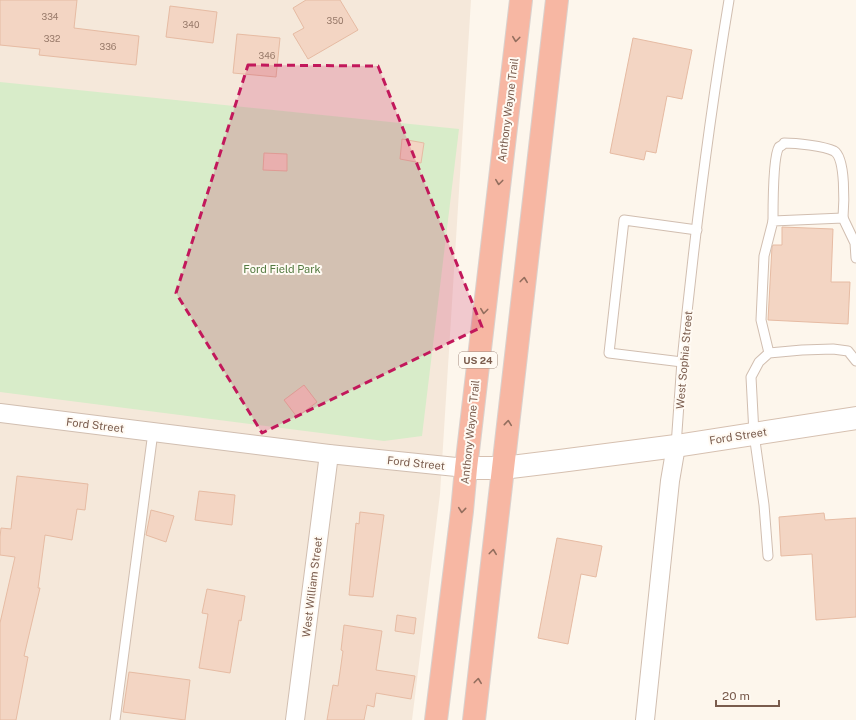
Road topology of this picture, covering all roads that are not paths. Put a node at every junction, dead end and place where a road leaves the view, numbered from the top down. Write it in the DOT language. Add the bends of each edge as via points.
graph roads {
  1 [pos="521,0"];
  2 [pos="557,0"];
  3 [pos="729,0"];
  4 [pos="843,218"];
  5 [pos="773,221"];
  6 [pos="697,230"];
  7 [pos="856,258"];
  8 [pos="769,353"];
  9 [pos="856,361"];
  10 [pos="682,362"];
  11 [pos="0,414"];
  12 [pos="856,418"];
  13 [pos="153,432"];
  14 [pos="754,434"];
  15 [pos="676,446"];
  16 [pos="329,454"];
  17 [pos="466,468"];
  18 [pos="503,468"];
  19 [pos="768,556"];
  20 [pos="115,720"];
  21 [pos="295,720"];
  22 [pos="436,720"];
  23 [pos="474,720"];
  24 [pos="645,720"];
  1 -- 17 [label="highway, Anthony Wayne Trail / US 24, one-way"];
  18 -- 2 [label="highway, one-way"];
  3 -- 6 [label="lane, West Sophia Street" via="715,84"];
  4 -- 5 [label="lane"];
  4 -- 5 [label="lane" via="844,193 840,159 835,152 784,143 777,155"];
  4 -- 7 [label="lane" via="855,243"];
  5 -- 8 [label="lane" via="764,256 761,320"];
  6 -- 10 [label="lane, West Sophia Street"];
  6 -- 10 [label="lane" via="624,220 610,353"];
  8 -- 9 [label="lane" via="833,349 848,351"];
  8 -- 14 [label="lane" via="759,362 751,378"];
  10 -- 15 [label="lane, West Sophia Street"];
  11 -- 13 [label="street, Ford Street"];
  12 -- 14 [label="main road, Ford Street"];
  13 -- 16 [label="street, Ford Street"];
  13 -- 20 [label="lane"];
  14 -- 15 [label="main road, Ford Street"];
  14 -- 19 [label="lane"];
  15 -- 18 [label="main road, Ford Street"];
  15 -- 24 [label="street, West Sophia Street" via="670,481"];
  16 -- 17 [label="street, Ford Street"];
  16 -- 21 [label="street, West William Street"];
  17 -- 18 [label="main road, Ford Street"];
  17 -- 22 [label="highway, Anthony Wayne Trail / US 24, one-way"];
  23 -- 18 [label="highway, one-way"];
}
